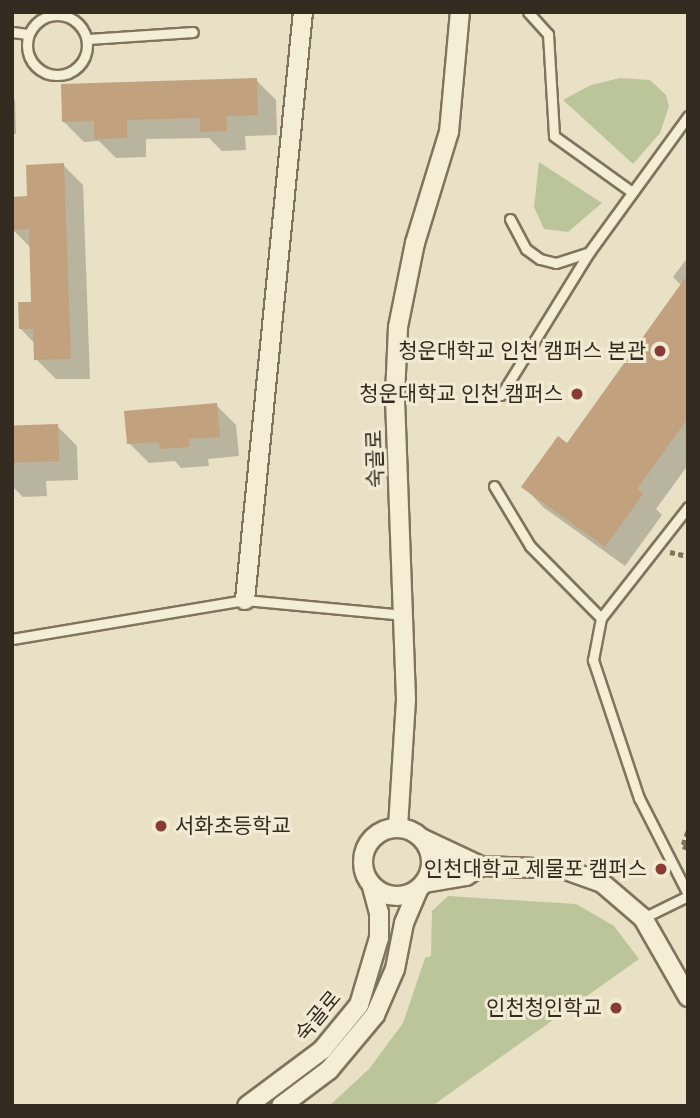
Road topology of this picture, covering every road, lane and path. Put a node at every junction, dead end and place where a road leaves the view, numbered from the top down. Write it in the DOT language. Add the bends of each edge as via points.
graph roads {
  1 [pos="303,12"];
  2 [pos="460,12"];
  3 [pos="528,12"];
  4 [pos="46,15"];
  5 [pos="12,32"];
  6 [pos="193,32"];
  7 [pos="28,34"];
  8 [pos="88,39"];
  9 [pos="688,116"];
  10 [pos="632,192"];
  11 [pos="510,219"];
  12 [pos="590,251"];
  13 [pos="501,395"];
  14 [pos="494,486"];
  15 [pos="688,507"];
  16 [pos="245,600"];
  17 [pos="404,615"];
  18 [pos="601,618"];
  19 [pos="12,639"];
  20 [pos="398,827"];
  21 [pos="688,832"];
  22 [pos="423,839"];
  23 [pos="688,848"];
  24 [pos="481,866"];
  25 [pos="372,886"];
  26 [pos="421,886"];
  27 [pos="688,895"];
  28 [pos="643,918"];
  29 [pos="688,997"];
  30 [pos="247,1106"];
  31 [pos="281,1106"];
  1 -- 16 [label="street"];
  2 -- 17 [label="street, 숙골로" via="449,132 415,243 398,327 395,396"];
  3 -- 10 [label="lane" via="548,34 554,136"];
  4 -- 7 [label="lane"];
  4 -- 8 [label="lane" via="67,18"];
  5 -- 7 [label="lane"];
  6 -- 8 [label="lane"];
  7 -- 8 [label="lane" via="35,65 55,75 76,69 88,50"];
  9 -- 10 [label="lane"];
  10 -- 12 [label="lane"];
  11 -- 12 [label="lane" via="526,250 540,260 556,263"];
  12 -- 13 [label="lane"];
  14 -- 18 [label="lane" via="530,546"];
  15 -- 18 [label="lane"];
  16 -- 17 [label="lane"];
  16 -- 19 [label="lane"];
  17 -- 20 [label="street, 숙골로"];
  18 -- 27 [label="lane" via="593,660 639,798"];
  20 -- 22 [label="street"];
  20 -- 25 [label="street, 숙골로" via="379,832 365,847 363,867"];
  21 -- 23 [label="path" via="683,846"];
  22 -- 24 [label="street"];
  22 -- 26 [label="street, 숙골로" via="432,866"];
  24 -- 26 [label="street" via="466,876"];
  24 -- 28 [label="street" via="582,874 602,883"];
  25 -- 26 [label="street" via="389,896"];
  25 -- 30 [label="street, 숙골로" via="379,938 359,1005 322,1051"];
  26 -- 31 [label="street, 숙골로" via="404,923 395,969 375,1015 329,1070"];
  27 -- 28 [label="lane"];
  28 -- 29 [label="street"];
}
